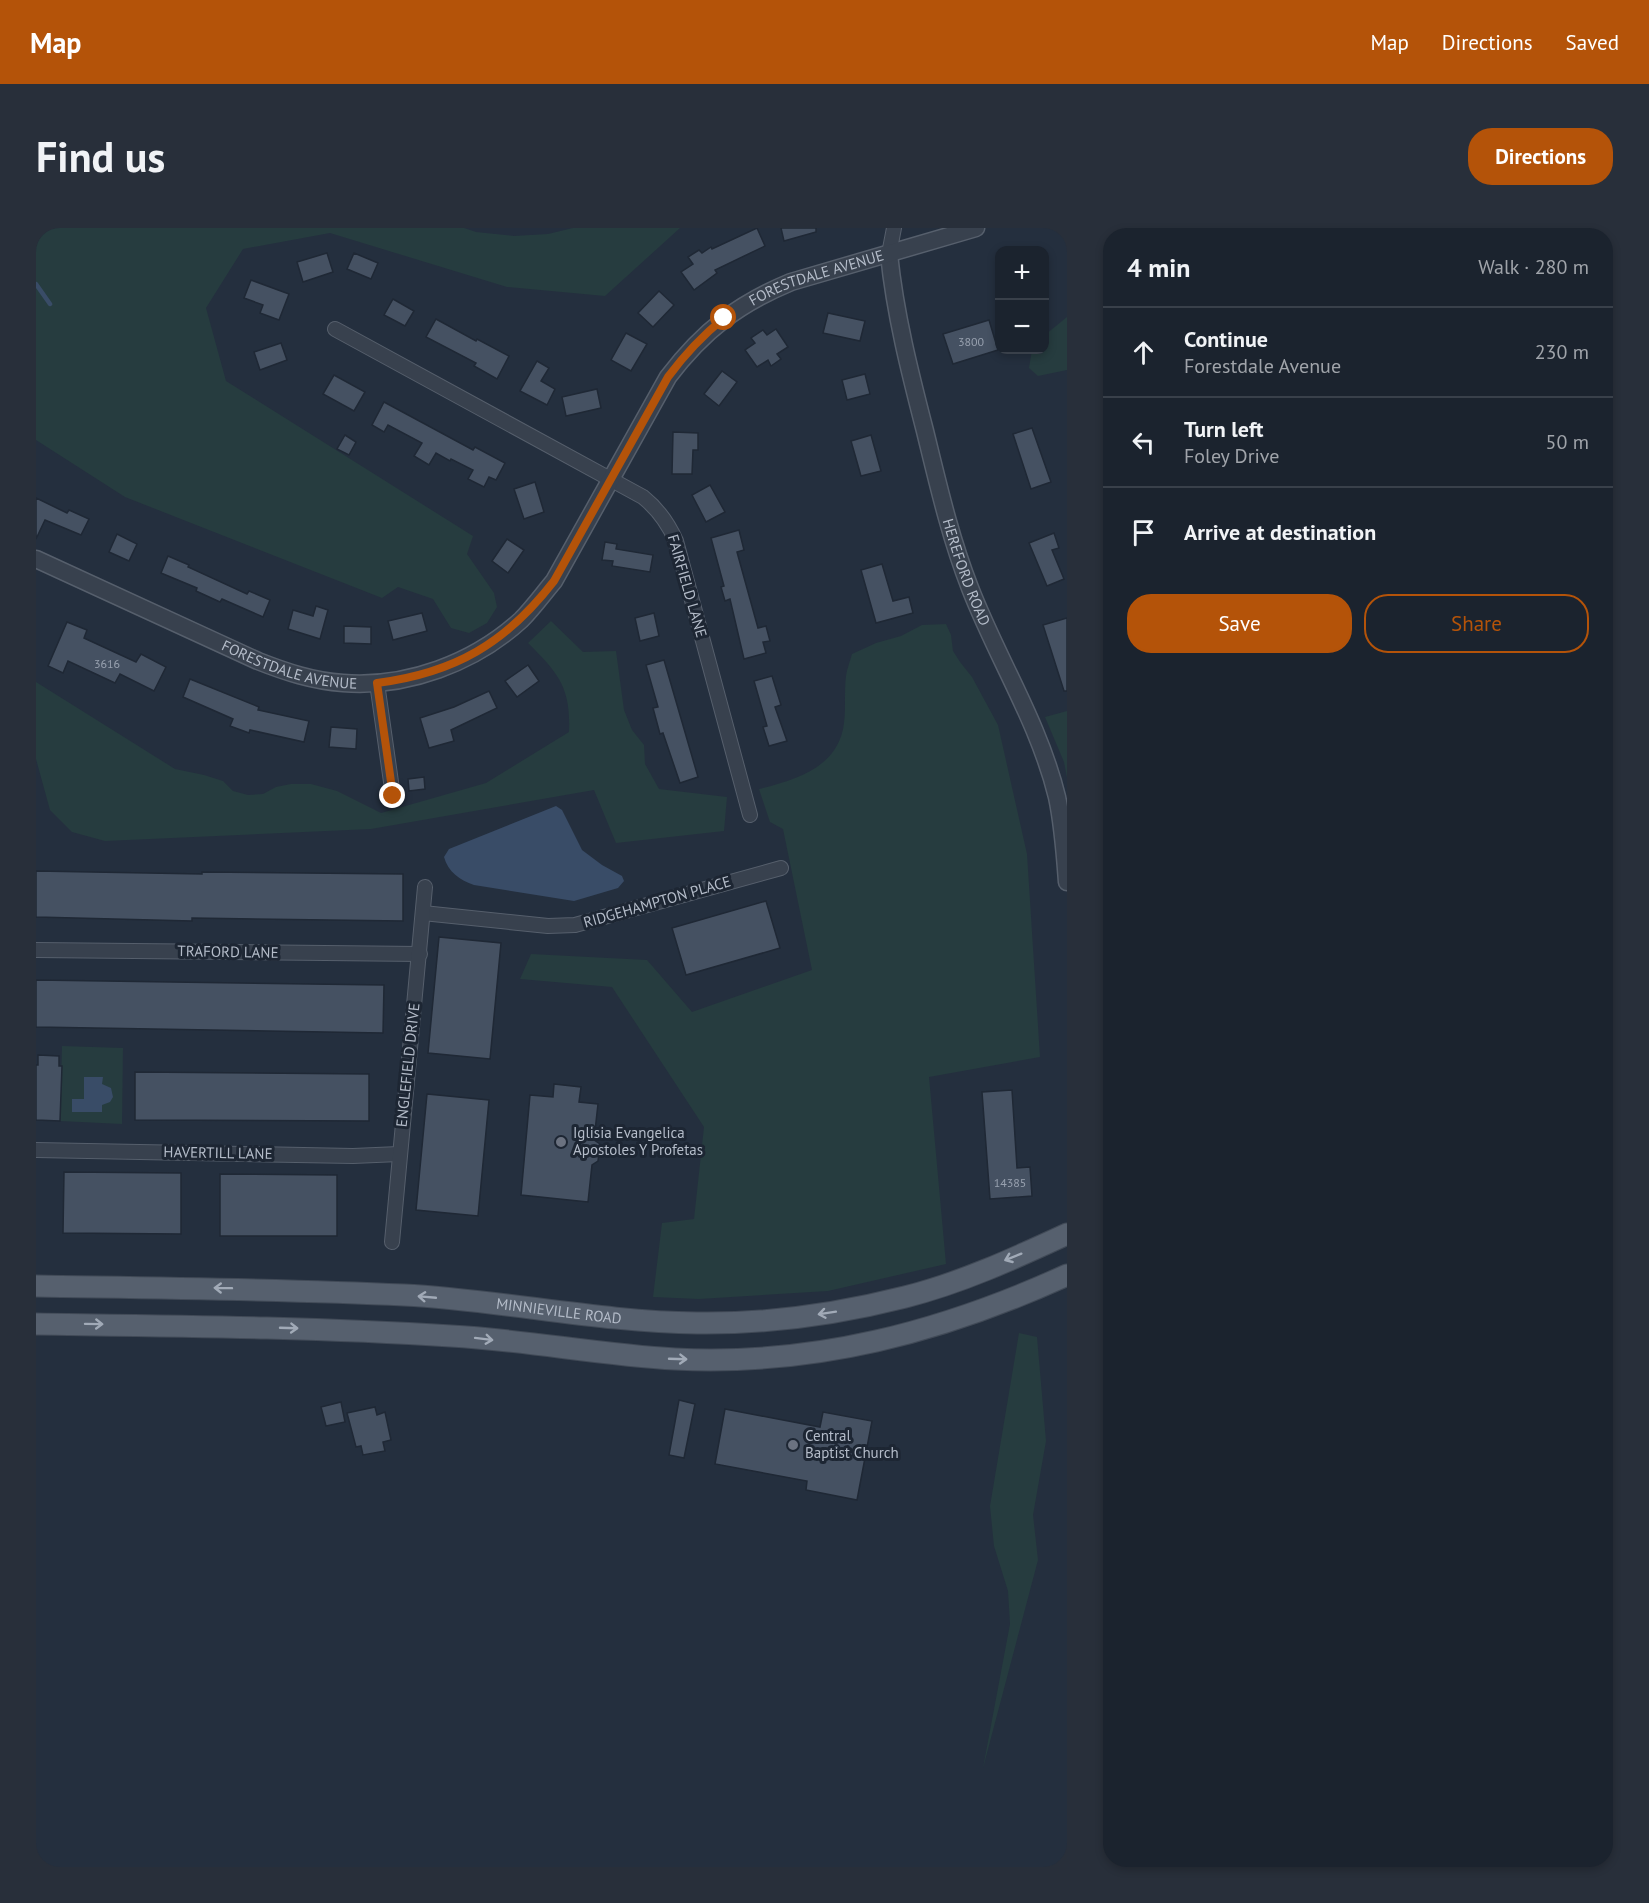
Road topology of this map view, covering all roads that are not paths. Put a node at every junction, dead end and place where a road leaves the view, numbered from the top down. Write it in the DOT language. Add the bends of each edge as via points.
graph roads {
  1 [pos="894,228"];
  2 [pos="976,228"];
  3 [pos="889,254"];
  4 [pos="335,329"];
  5 [pos="610,480"];
  6 [pos="36,559"];
  7 [pos="377,683"];
  8 [pos="393,796"];
  9 [pos="750,815"];
  10 [pos="781,868"];
  11 [pos="1067,882"];
  12 [pos="425,887"];
  13 [pos="423,913"];
  14 [pos="36,950"];
  15 [pos="420,954"];
  16 [pos="36,1150"];
  17 [pos="399,1154"];
  18 [pos="1067,1234"];
  19 [pos="392,1242"];
  20 [pos="1067,1275"];
  21 [pos="36,1286"];
  22 [pos="36,1324"];
  1 -- 3 [label="street"];
  2 -- 3 [label="street, FORESTDALE AVENUE"];
  3 -- 5 [label="street, FORESTDALE AVENUE" via="764,293 706,333 668,377"];
  3 -- 11 [label="street, HEREFORD ROAD" via="908,364 945,512 971,589 1045,759 1057,797"];
  4 -- 5 [label="street, FAIRFIELD LANE"];
  5 -- 7 [label="street, FORESTDALE AVENUE" via="554,581 521,620 476,653 450,665 423,675"];
  5 -- 9 [label="street, FAIRFIELD LANE" via="651,503 676,541"];
  6 -- 7 [label="street, FORESTDALE AVENUE" via="288,672 343,683"];
  7 -- 8 [label="street"];
  10 -- 13 [label="street, RIDGEHAMPTON PLACE" via="575,925 548,926"];
  12 -- 13 [label="street, ENGLEFIELD DRIVE"];
  13 -- 15 [label="street, ENGLEFIELD DRIVE"];
  14 -- 15 [label="street, TRAFORD LANE"];
  15 -- 17 [label="street, ENGLEFIELD DRIVE"];
  16 -- 17 [label="street, HAVERTILL LANE"];
  17 -- 19 [label="street, ENGLEFIELD DRIVE"];
  18 -- 21 [label="main road, MINNIEVILLE ROAD, one-way" via="907,1297 820,1314 742,1322 631,1319 405,1295"];
  22 -- 20 [label="main road, one-way" via="292,1328 454,1336 639,1357 743,1359 888,1340 988,1308"];
}
